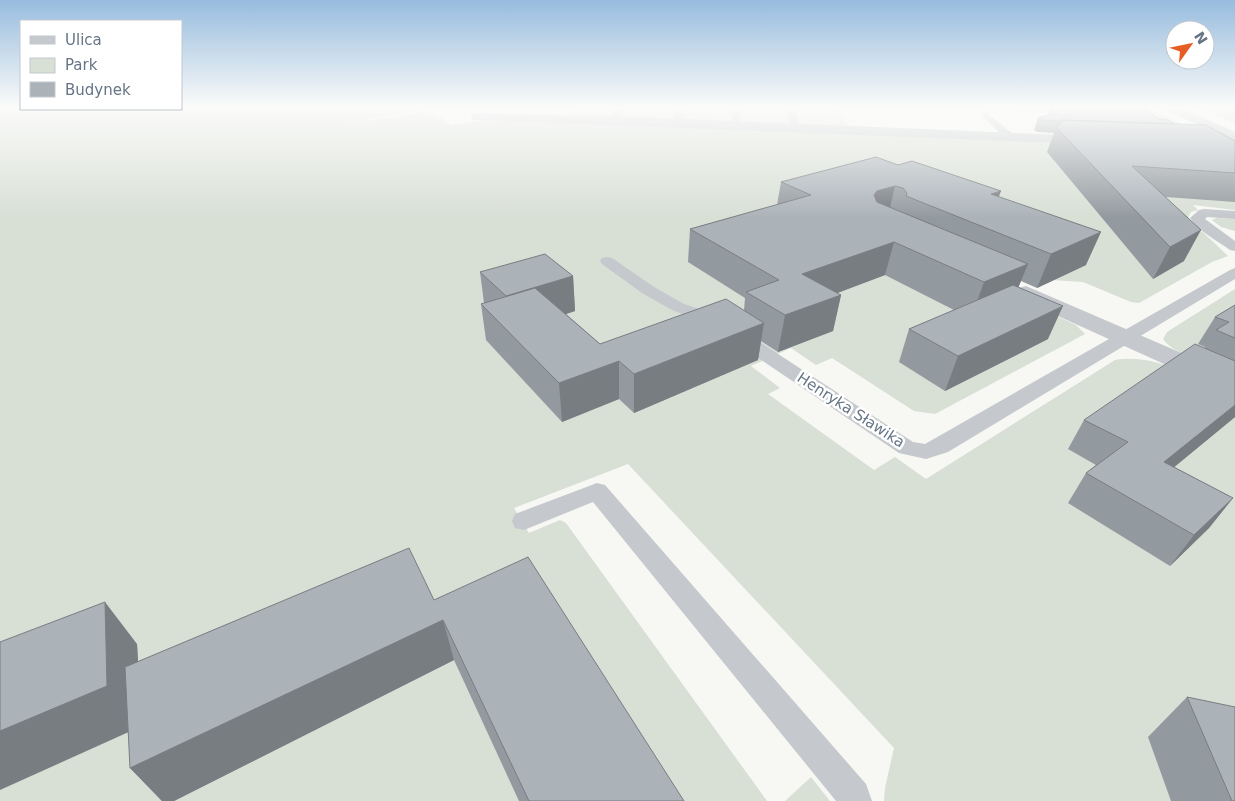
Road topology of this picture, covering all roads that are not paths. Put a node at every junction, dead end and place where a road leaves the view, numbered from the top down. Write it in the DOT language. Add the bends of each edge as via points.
graph roads {
  1 [pos="1235,215"];
  2 [pos="1235,247"];
  3 [pos="607,261"];
  4 [pos="1235,273"];
  5 [pos="1004,283"];
  6 [pos="1125,336"];
  7 [pos="1235,386"];
  8 [pos="524,521"];
  9 [pos="854,801"];
  1 -- 2 [label="lane" via="1204,214 1197,218"];
  3 -- 6 [label="lane, Henryka Sławika" via="678,307 714,320 907,448 926,452 940,447"];
  4 -- 6 [label="lane, Henryka Sławika"];
  5 -- 6 [label="street"];
  6 -- 7 [label="street"];
  8 -- 9 [label="lane" via="597,492 854,796"];
}
